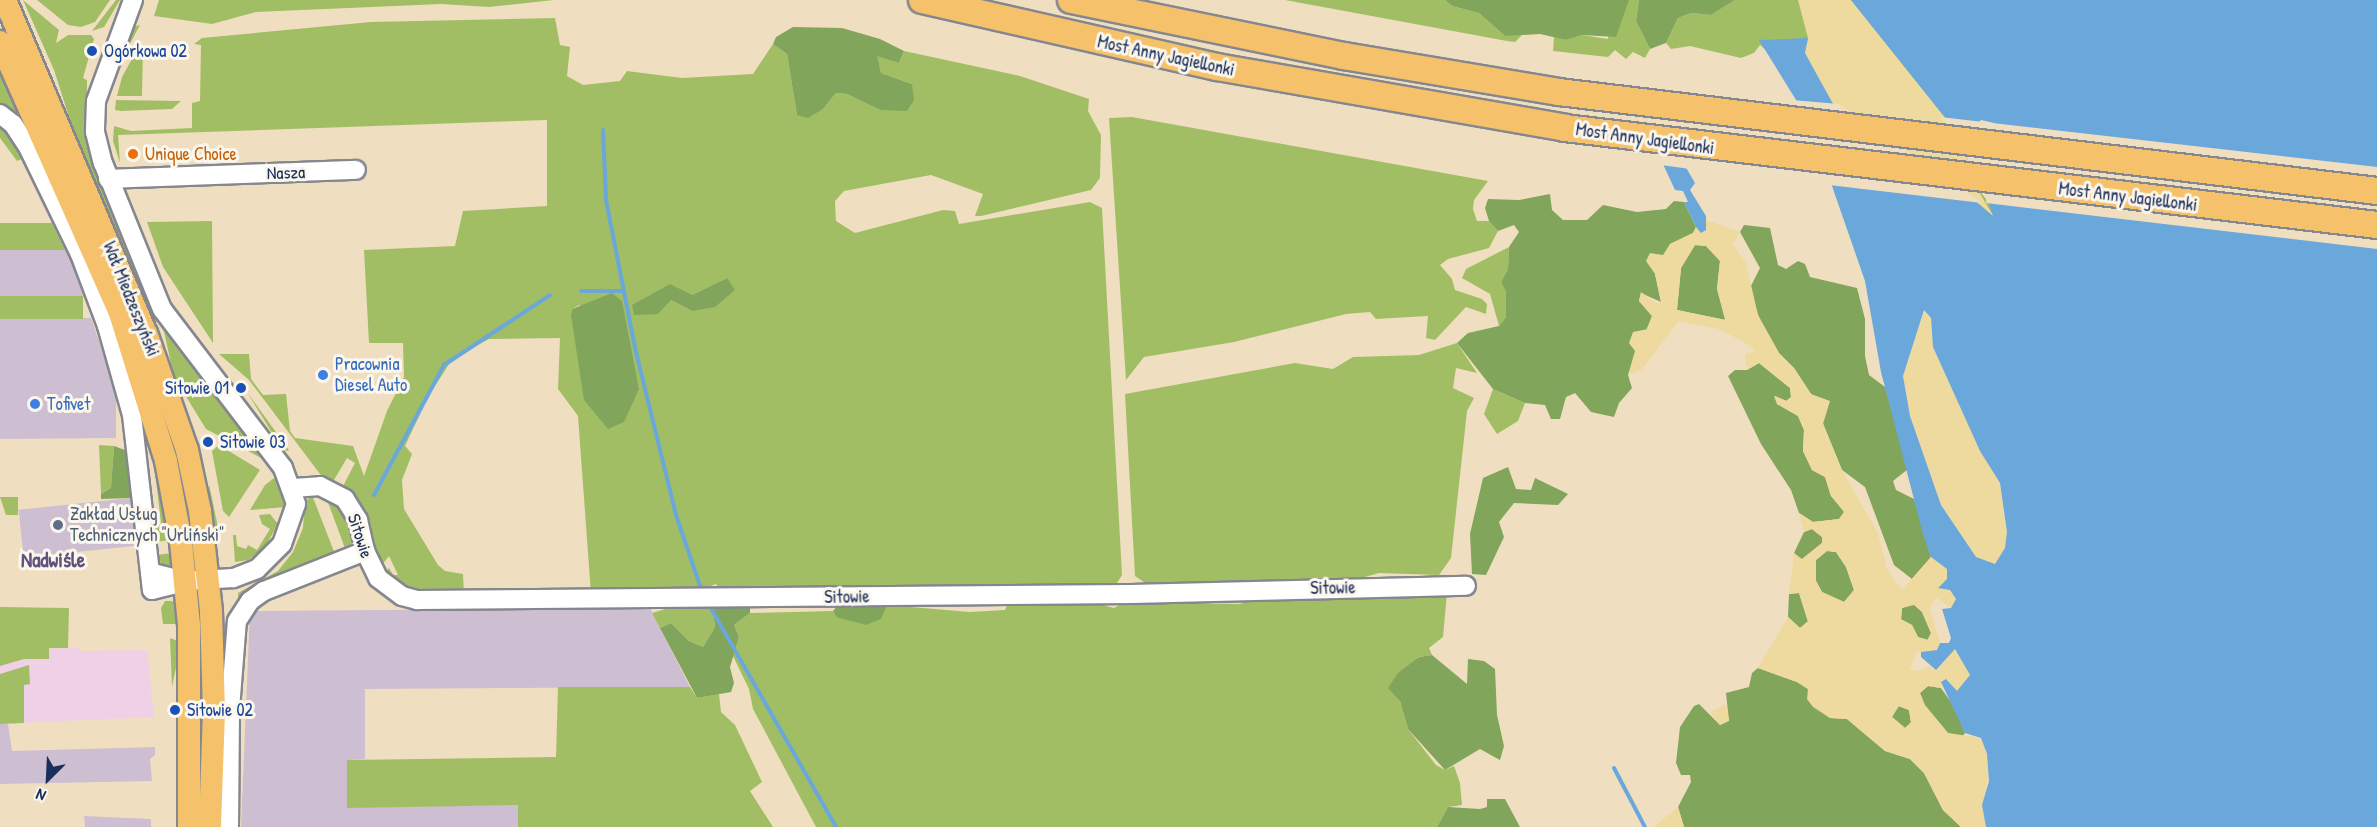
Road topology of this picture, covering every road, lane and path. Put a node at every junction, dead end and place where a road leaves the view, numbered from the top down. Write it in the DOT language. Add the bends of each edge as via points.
graph roads {
  1 [pos="5,0"];
  2 [pos="133,0"];
  3 [pos="922,0"];
  4 [pos="1071,0"];
  5 [pos="0,42"];
  6 [pos="0,114"];
  7 [pos="356,170"];
  8 [pos="108,179"];
  9 [pos="2377,191"];
  10 [pos="2377,225"];
  11 [pos="293,488"];
  12 [pos="365,551"];
  13 [pos="208,579"];
  14 [pos="185,581"];
  15 [pos="1466,586"];
  16 [pos="189,827"];
  17 [pos="210,827"];
  18 [pos="229,827"];
  1 -- 13 [label="main road, Wał Miedzeszyński" via="175,406 196,492"];
  2 -- 8 [label="street" via="103,74 94,110 97,144"];
  3 -- 10 [label="highway, Most Anny Jagiellonki" via="1217,68 1543,125"];
  4 -- 9 [label="highway, Most Anny Jagiellonki" via="1344,56 1559,92"];
  5 -- 14 [label="main road, Wał Miedzeszyński" via="132,344 166,461"];
  6 -- 14 [label="street" via="13,124 29,149 102,309 132,415 151,581"];
  7 -- 8 [label="street, Nasza"];
  8 -- 11 [label="street" via="150,287 167,318 283,468"];
  11 -- 12 [label="street, Sitowie" via="320,486 345,500 358,520"];
  11 -- 13 [label="street" via="295,512 275,555 244,574"];
  12 -- 15 [label="street, Sitowie" via="370,567 390,588 409,598 435,601 1131,594"];
  12 -- 18 [label="street" via="264,591 250,601 237,621 230,709"];
  13 -- 14 [label="street"];
  13 -- 17 [label="main road, Wał Miedzeszyński" via="214,711"];
  14 -- 16 [label="main road, Wał Miedzeszyński" via="190,666"];
}
